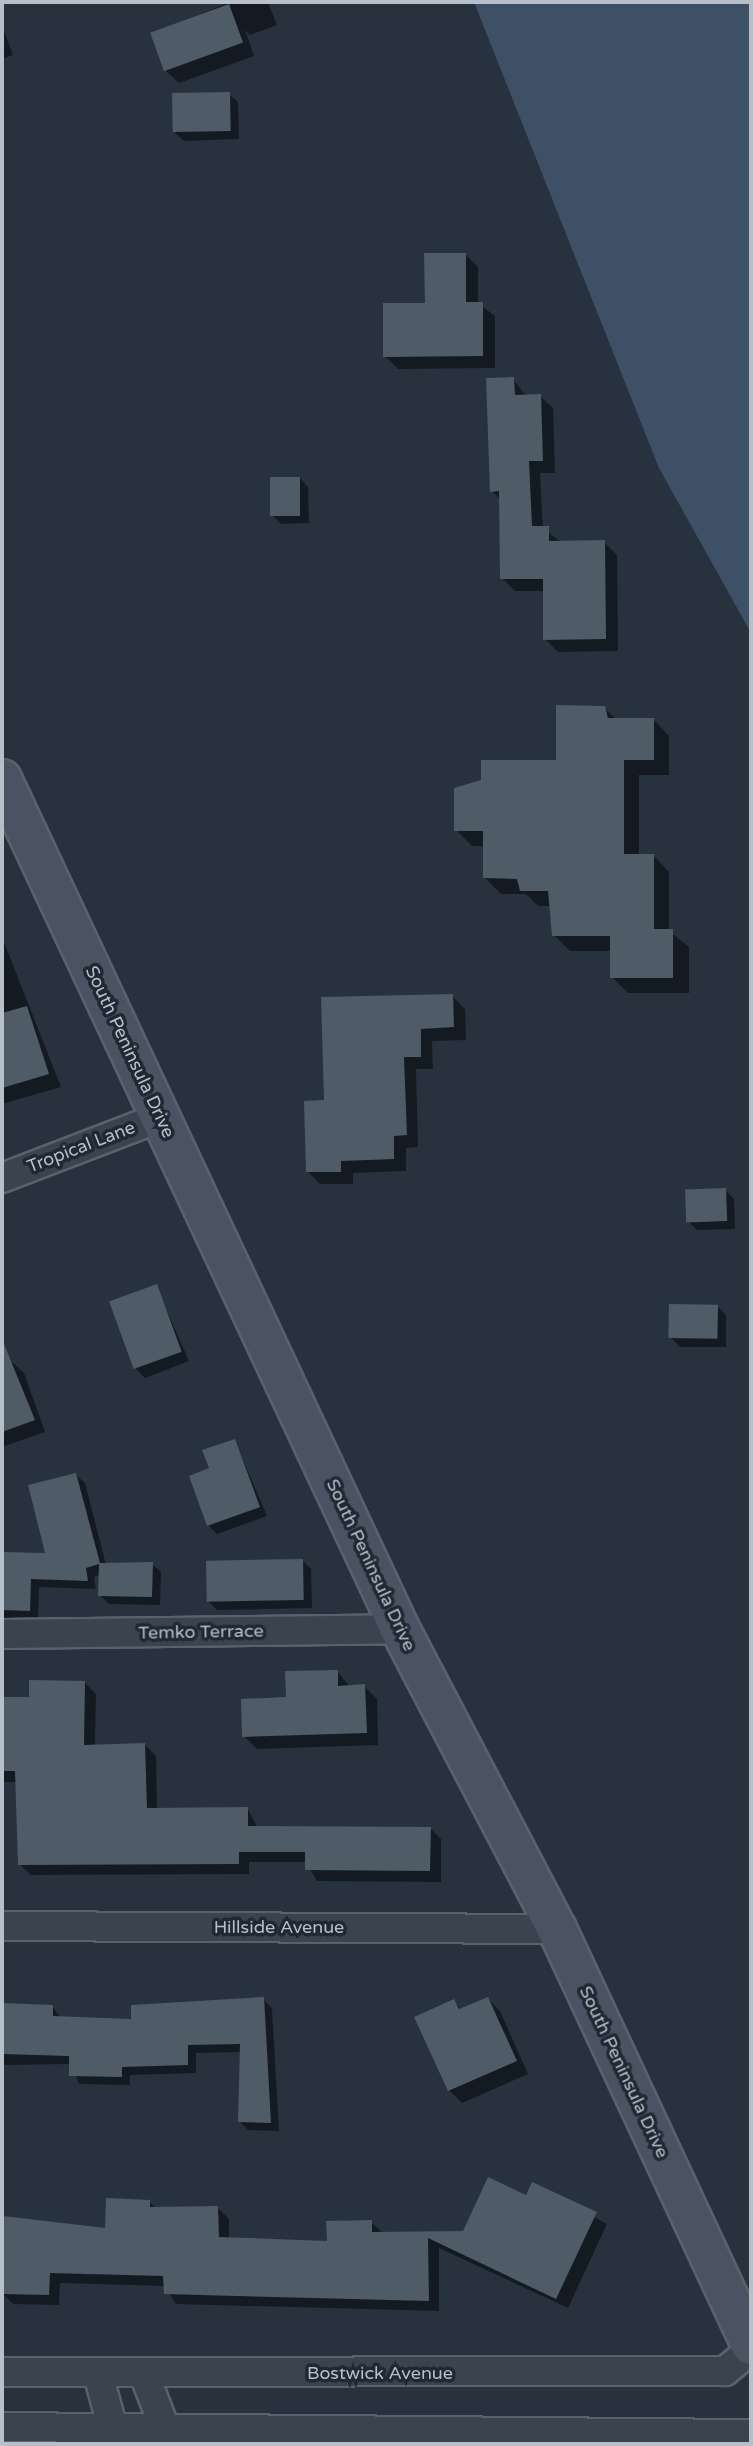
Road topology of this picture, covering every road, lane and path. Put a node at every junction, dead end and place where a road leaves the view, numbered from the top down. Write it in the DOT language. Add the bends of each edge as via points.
graph roads {
  1 [pos="2,779"];
  2 [pos="161,1117"];
  3 [pos="2,1178"];
  4 [pos="400,1629"];
  5 [pos="2,1634"];
  6 [pos="2,1926"];
  7 [pos="557,1929"];
  8 [pos="751,2348"];
  9 [pos="2,2372"];
  10 [pos="98,2374"];
  11 [pos="144,2374"];
  12 [pos="2,2427"];
  13 [pos="751,2434"];
  14 [pos="115,2437"];
  15 [pos="168,2437"];
  1 -- 2 [label="main road, South Peninsula Drive"];
  2 -- 3 [label="street, Tropical Lane"];
  2 -- 4 [label="main road, South Peninsula Drive"];
  4 -- 5 [label="street, Temko Terrace"];
  4 -- 7 [label="main road, South Peninsula Drive"];
  6 -- 7 [label="street, Hillside Avenue"];
  7 -- 8 [label="main road, South Peninsula Drive"];
  8 -- 11 [label="street, Bostwick Avenue" via="725,2371"];
  9 -- 10 [label="street, Bostwick Avenue"];
  10 -- 11 [label="street, Bostwick Avenue"];
  10 -- 14 [label="street"];
  11 -- 15 [label="street"];
  12 -- 14 [label="street"];
  13 -- 15 [label="street"];
  14 -- 15 [label="street"];
}
